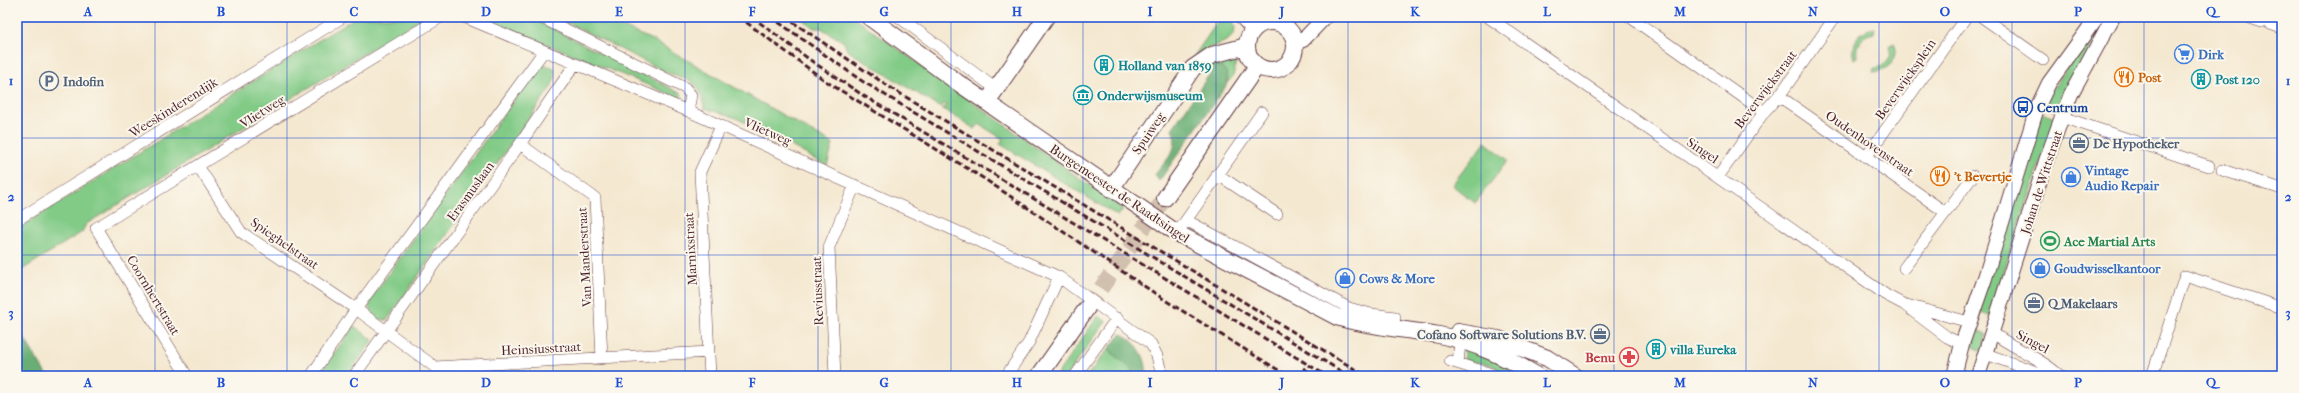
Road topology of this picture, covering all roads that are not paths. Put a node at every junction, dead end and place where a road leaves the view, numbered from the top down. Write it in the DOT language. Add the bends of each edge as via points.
graph roads {
  1 [pos="343,17"];
  2 [pos="441,17"];
  3 [pos="464,17"];
  4 [pos="540,17"];
  5 [pos="869,17"];
  6 [pos="899,17"];
  7 [pos="1046,17"];
  8 [pos="1243,17"];
  9 [pos="1325,17"];
  10 [pos="1488,17"];
  11 [pos="1630,17"];
  12 [pos="1835,17"];
  13 [pos="1966,17"];
  14 [pos="1982,17"];
  15 [pos="2096,17"];
  16 [pos="2113,17"];
  17 [pos="2247,17"];
  18 [pos="2282,28"];
  19 [pos="1254,29"];
  20 [pos="1295,41"];
  21 [pos="1247,46"];
  22 [pos="544,51"];
  23 [pos="2043,60"];
  24 [pos="575,64"];
  25 [pos="1257,66"];
  26 [pos="991,95"];
  27 [pos="1779,96"];
  28 [pos="688,111"];
  29 [pos="1262,112"];
  30 [pos="1764,112"];
  31 [pos="2062,118"];
  32 [pos="721,126"];
  33 [pos="520,144"];
  34 [pos="1866,157"];
  35 [pos="198,166"];
  36 [pos="2209,166"];
  37 [pos="2222,170"];
  38 [pos="1217,174"];
  39 [pos="1974,176"];
  40 [pos="1718,177"];
  41 [pos="1115,182"];
  42 [pos="855,185"];
  43 [pos="2282,189"];
  44 [pos="1164,198"];
  45 [pos="1945,212"];
  46 [pos="1277,214"];
  47 [pos="17,220"];
  48 [pos="1181,227"];
  49 [pos="96,228"];
  50 [pos="1904,268"];
  51 [pos="1059,277"];
  52 [pos="1903,304"];
  53 [pos="1087,308"];
  54 [pos="2282,308"];
  55 [pos="356,309"];
  56 [pos="1117,318"];
  57 [pos="1969,322"];
  58 [pos="386,331"];
  59 [pos="1993,333"];
  60 [pos="1460,336"];
  61 [pos="1962,344"];
  62 [pos="709,352"];
  63 [pos="1986,354"];
  64 [pos="602,359"];
  65 [pos="187,376"];
  66 [pos="311,376"];
  67 [pos="354,376"];
  68 [pos="710,376"];
  69 [pos="835,376"];
  70 [pos="1006,376"];
  71 [pos="1039,376"];
  72 [pos="1075,376"];
  73 [pos="1162,376"];
  74 [pos="1498,376"];
  75 [pos="1538,376"];
  76 [pos="1575,376"];
  77 [pos="1954,376"];
  78 [pos="1978,376"];
  79 [pos="2061,376"];
  80 [pos="2152,376"];
  1 -- 47 [label="street, Weeskinderendijk"];
  2 -- 35 [label="street, Vlietweg"];
  3 -- 22 [label="street, Vlietweg"];
  4 -- 28 [label="street" via="685,88 691,95"];
  5 -- 26 [label="main road, Burgemeester de Raadtsingel"];
  6 -- 26 [label="street, Burgemeester de Raadtsingel"];
  7 -- 26 [label="main road"];
  8 -- 19 [label="main road"];
  9 -- 20 [label="street" via="1303,40"];
  10 -- 40 [label="street, Singel"];
  11 -- 30 [label="street"];
  12 -- 27 [label="street, Beverwijckstraat"];
  13 -- 34 [label="street, Beverwijcksplein"];
  14 -- 23 [label="street"];
  15 -- 57 [label="street, Johan de Wittstraat" via="2049,83 2037,108"];
  16 -- 31 [label="street, Johan de Wittstraat" via="2071,94"];
  17 -- 18 [label="street"];
  19 -- 20 [label="main road" via="1268,22 1278,23 1291,32"];
  19 -- 21 [label="main road"];
  20 -- 25 [label="main road" via="1294,54 1286,65 1274,70"];
  21 -- 25 [label="main road" via="1251,60"];
  21 -- 41 [label="main road, Spuiweg" via="1212,55 1193,68"];
  22 -- 24 [label="street, Vlietweg"];
  22 -- 55 [label="street, Erasmuslaan"];
  24 -- 28 [label="street, Vlietweg"];
  24 -- 33 [label="street, Erasmuslaan"];
  25 -- 44 [label="main road"];
  26 -- 41 [label="main road, Burgemeester de Raadtsingel"];
  27 -- 30 [label="street, Beverwijckstraat"];
  27 -- 34 [label="street, Oudenhovenstraat"];
  28 -- 32 [label="street, Vlietweg"];
  29 -- 38 [label="street"];
  30 -- 40 [label="street, Beverwijckstraat"];
  31 -- 36 [label="street"];
  31 -- 59 [label="street, Johan de Wittstraat" via="2046,160"];
  32 -- 42 [label="street, Vlietweg"];
  32 -- 62 [label="street, Marnixstraat" via="700,172"];
  33 -- 58 [label="street, Erasmuslaan"];
  33 -- 64 [label="street, Van Manderstraat" via="595,198"];
  34 -- 45 [label="street, Oudenhovenstraat"];
  35 -- 49 [label="street, Vlietweg"];
  35 -- 55 [label="street, Spieghelstraat" via="241,232"];
  37 -- 43 [label="street"];
  38 -- 46 [label="street"];
  38 -- 48 [label="street"];
  39 -- 45 [label="street"];
  40 -- 52 [label="street, Singel" via="1854,273"];
  41 -- 48 [label="main road, Burgemeester de Raadtsingel"];
  42 -- 51 [label="street, Vlietweg"];
  42 -- 69 [label="street, Reviusstraat" via="829,247"];
  45 -- 50 [label="street"];
  48 -- 60 [label="main road, Burgemeester de Raadtsingel" via="1337,316 1360,323 1394,323 1440,336"];
  49 -- 65 [label="street, Coornhertstraat"];
  51 -- 56 [label="street, Vlietweg"];
  51 -- 70 [label="street" via="1030,342"];
  52 -- 57 [label="street, Singel"];
  52 -- 61 [label="street, Singel" via="1947,337"];
  53 -- 71 [label="main road"];
  54 -- 80 [label="street" via="2185,276"];
  55 -- 58 [label="street"];
  55 -- 66 [label="street, Erasmuslaan"];
  56 -- 72 [label="street"];
  56 -- 73 [label="street, Vlietweg" via="1151,344 1158,356"];
  57 -- 61 [label="street, Johan de Wittstraat"];
  58 -- 64 [label="street, Heinsiusstraat" via="435,367"];
  58 -- 67 [label="street, Erasmuslaan"];
  59 -- 63 [label="street, Johan de Wittstraat"];
  59 -- 79 [label="street, Singel" via="2048,364"];
  60 -- 74 [label="street" via="1454,362"];
  60 -- 75 [label="main road, Burgemeester de Raadtsingel"];
  60 -- 76 [label="main road, Burgemeester de Raadtsingel" via="1498,339 1547,358"];
  61 -- 77 [label="street, Johan de Wittstraat"];
  62 -- 64 [label="street, Heinsiusstraat"];
  62 -- 68 [label="street, Marnixstraat"];
  63 -- 78 [label="street, Johan de Wittstraat"];
  63 -- 79 [label="street, Singel" via="2045,375"];
}
